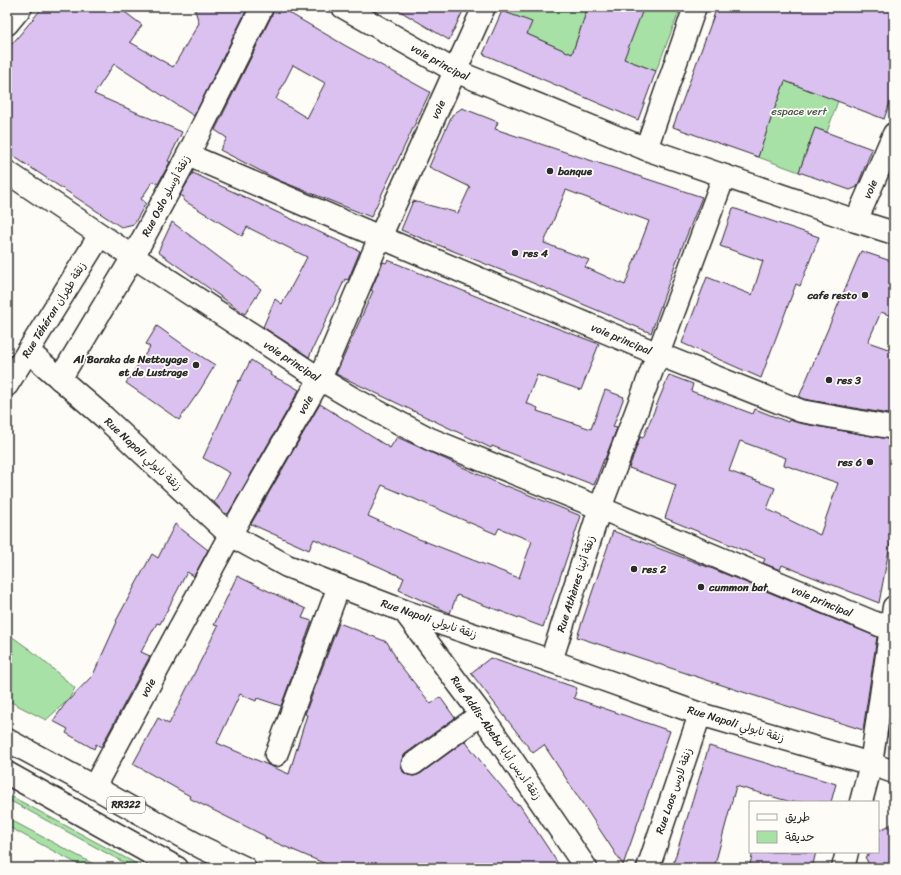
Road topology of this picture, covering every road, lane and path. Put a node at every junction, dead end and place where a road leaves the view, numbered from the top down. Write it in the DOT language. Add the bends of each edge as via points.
graph roads {
  1 [pos="21,7"];
  2 [pos="262,7"];
  3 [pos="343,7"];
  4 [pos="484,7"];
  5 [pos="695,7"];
  6 [pos="7,24"];
  7 [pos="455,71"];
  8 [pos="894,134"];
  9 [pos="646,149"];
  10 [pos="188,155"];
  11 [pos="7,172"];
  12 [pos="724,176"];
  13 [pos="856,221"];
  14 [pos="894,233"];
  15 [pos="100,235"];
  16 [pos="380,237"];
  17 [pos="133,257"];
  18 [pos="28,351"];
  19 [pos="658,354"];
  20 [pos="60,379"];
  21 [pos="320,379"];
  22 [pos="7,384"];
  23 [pos="894,428"];
  24 [pos="600,508"];
  25 [pos="230,535"];
  26 [pos="339,586"];
  27 [pos="894,607"];
  28 [pos="404,611"];
  29 [pos="892,630"];
  30 [pos="551,661"];
  31 [pos="481,714"];
  32 [pos="700,714"];
  33 [pos="7,740"];
  34 [pos="276,755"];
  35 [pos="413,764"];
  36 [pos="871,764"];
  37 [pos="894,772"];
  38 [pos="7,773"];
  39 [pos="94,787"];
  40 [pos="861,801"];
  41 [pos="847,853"];
  42 [pos="177,868"];
  43 [pos="245,868"];
  44 [pos="586,868"];
  45 [pos="648,868"];
  46 [pos="843,868"];
  1 -- 6 [label="street"];
  2 -- 10 [label="street, Rue Oslo زنقة أوسلو"];
  3 -- 7 [label="street, voie principal"];
  4 -- 7 [label="street, voie"];
  5 -- 9 [label="street"];
  7 -- 9 [label="street, voie principal"];
  7 -- 16 [label="street, voie"];
  8 -- 13 [label="street, voie"];
  9 -- 12 [label="street, voie principal"];
  10 -- 16 [label="street, voie principal"];
  10 -- 17 [label="street, Rue Oslo زنقة أوسلو"];
  11 -- 15 [label="street, voie principal"];
  12 -- 13 [label="street, voie principal"];
  12 -- 19 [label="street, voie principal"];
  13 -- 14 [label="street, voie principal"];
  15 -- 17 [label="street, voie principal"];
  15 -- 18 [label="street, Rue Téhéran زنقة طهران"];
  16 -- 19 [label="street, voie principal"];
  16 -- 21 [label="street, voie"];
  17 -- 20 [label="street, Rue Oslo زنقة أوسلو"];
  17 -- 21 [label="street, voie principal"];
  18 -- 20 [label="street, Rue Napoli زنقة نابولي"];
  18 -- 22 [label="street, Rue Téhéran زنقة طهران"];
  19 -- 23 [label="street, voie principal" via="801,411"];
  19 -- 24 [label="street, voie principal"];
  20 -- 25 [label="street, Rue Napoli زنقة نابولي"];
  21 -- 24 [label="street, voie principal" via="430,440"];
  21 -- 25 [label="street, voie"];
  24 -- 29 [label="street, voie principal"];
  24 -- 30 [label="street, Rue Athènes زنقة أثينا"];
  25 -- 26 [label="street, Rue Napoli زنقة نابولي" via="287,566"];
  25 -- 39 [label="street, voie"];
  26 -- 28 [label="street, Rue Napoli زنقة نابولي"];
  26 -- 34 [label="street"];
  27 -- 29 [label="street"];
  28 -- 30 [label="street, Rue Napoli زنقة نابولي"];
  28 -- 31 [label="street, Rue Addis-Abeba زنقة أديس أبابا"];
  29 -- 36 [label="street"];
  30 -- 32 [label="street, Rue Napoli زنقة نابولي"];
  31 -- 35 [label="street"];
  31 -- 44 [label="street, Rue Addis-Abeba زنقة أديس أبابا"];
  32 -- 36 [label="street, Rue Napoli زنقة نابولي"];
  32 -- 45 [label="street, Rue Laos زنقة لاوس"];
  33 -- 39 [label="street, RR322"];
  36 -- 37 [label="street, Rue Napoli زنقة نابولي"];
  36 -- 40 [label="street"];
  38 -- 42 [label="street, RR322"];
  39 -- 43 [label="street, RR322" via="203,848"];
  41 -- 46 [label="street"];
}
